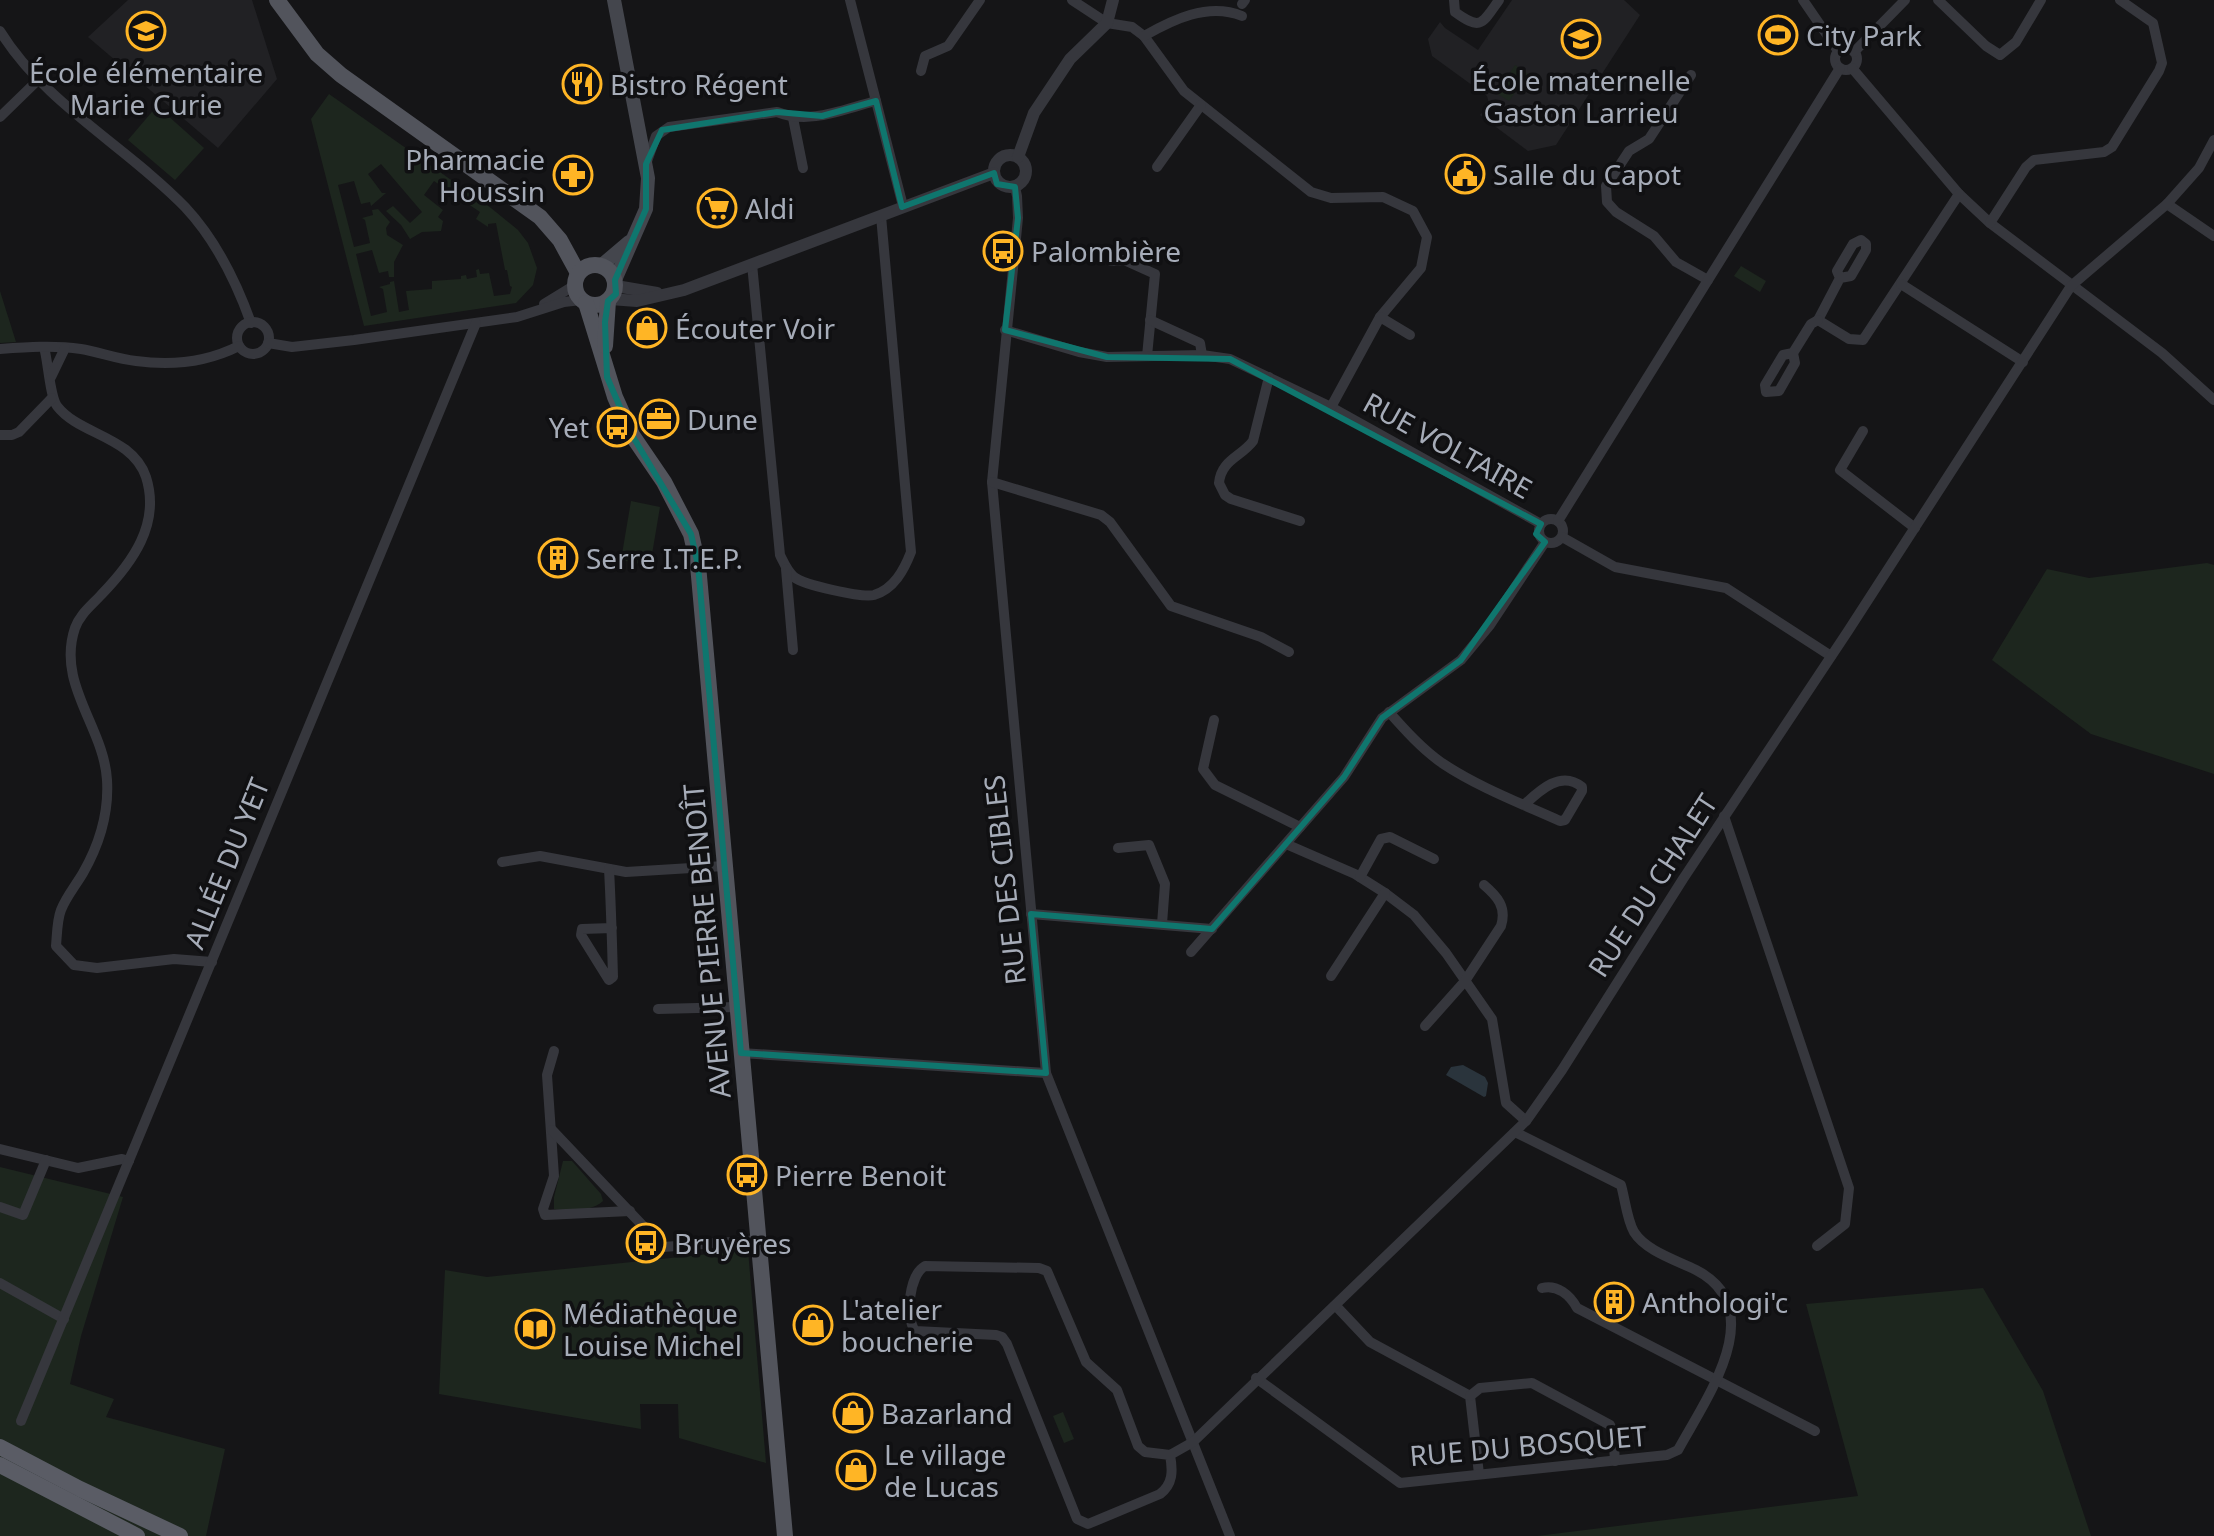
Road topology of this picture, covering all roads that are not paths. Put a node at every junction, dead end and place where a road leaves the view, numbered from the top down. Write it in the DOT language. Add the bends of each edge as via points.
graph roads {
  1 [pos="277,0"];
  2 [pos="614,0"];
  3 [pos="850,0"];
  4 [pos="980,0"];
  5 [pos="1072,0"];
  6 [pos="1113,0"];
  7 [pos="1454,0"];
  8 [pos="1499,0"];
  9 [pos="1803,0"];
  10 [pos="1905,0"];
  11 [pos="1938,0"];
  12 [pos="2041,0"];
  13 [pos="2120,0"];
  14 [pos="1242,16"];
  15 [pos="1107,23"];
  16 [pos="0,31"];
  17 [pos="1144,36"];
  18 [pos="1838,51"];
  19 [pos="1854,52"];
  20 [pos="1840,68"];
  21 [pos="1852,68"];
  22 [pos="921,71"];
  23 [pos="1691,75"];
  24 [pos="38,80"];
  25 [pos="876,101"];
  26 [pos="1201,105"];
  27 [pos="0,117"];
  28 [pos="793,118"];
  29 [pos="2214,140"];
  30 [pos="1018,157"];
  31 [pos="646,164"];
  32 [pos="1157,167"];
  33 [pos="803,168"];
  34 [pos="994,173"];
  35 [pos="1015,187"];
  36 [pos="1959,194"];
  37 [pos="2167,204"];
  38 [pos="903,206"];
  39 [pos="881,216"];
  40 [pos="1990,223"];
  41 [pos="635,236"];
  42 [pos="2214,236"];
  43 [pos="1111,261"];
  44 [pos="752,264"];
  45 [pos="1840,278"];
  46 [pos="1708,280"];
  47 [pos="585,282"];
  48 [pos="1901,284"];
  49 [pos="2071,286"];
  50 [pos="612,291"];
  51 [pos="529,313"];
  52 [pos="1380,317"];
  53 [pos="1150,320"];
  54 [pos="1818,320"];
  55 [pos="251,323"];
  56 [pos="476,323"];
  57 [pos="1005,330"];
  58 [pos="1410,335"];
  59 [pos="268,343"];
  60 [pos="239,346"];
  61 [pos="44,347"];
  62 [pos="65,348"];
  63 [pos="0,349"];
  64 [pos="1793,353"];
  65 [pos="1202,355"];
  66 [pos="1147,356"];
  67 [pos="2023,362"];
  68 [pos="604,363"];
  69 [pos="51,377"];
  70 [pos="1269,377"];
  71 [pos="52,398"];
  72 [pos="2214,400"];
  73 [pos="1331,407"];
  74 [pos="1863,431"];
  75 [pos="0,435"];
  76 [pos="992,482"];
  77 [pos="1300,521"];
  78 [pos="1558,521"];
  79 [pos="1541,524"];
  80 [pos="1915,528"];
  81 [pos="1562,537"];
  82 [pos="1545,542"];
  83 [pos="786,567"];
  84 [pos="793,650"];
  85 [pos="1289,652"];
  86 [pos="1831,656"];
  87 [pos="1389,712"];
  88 [pos="1214,720"];
  89 [pos="1524,805"];
  90 [pos="1724,816"];
  91 [pos="1300,827"];
  92 [pos="1286,844"];
  93 [pos="1118,848"];
  94 [pos="1434,859"];
  95 [pos="502,862"];
  96 [pos="724,866"];
  97 [pos="609,869"];
  98 [pos="1360,877"];
  99 [pos="1484,885"];
  100 [pos="1385,893"];
  101 [pos="1031,914"];
  102 [pos="1162,924"];
  103 [pos="612,928"];
  104 [pos="1212,929"];
  105 [pos="1191,952"];
  106 [pos="212,962"];
  107 [pos="1331,976"];
  108 [pos="1465,981"];
  109 [pos="737,1007"];
  110 [pos="658,1009"];
  111 [pos="1425,1026"];
  112 [pos="554,1051"];
  113 [pos="741,1053"];
  114 [pos="1046,1073"];
  115 [pos="1526,1121"];
  116 [pos="552,1130"];
  117 [pos="1517,1133"];
  118 [pos="0,1149"];
  119 [pos="46,1160"];
  120 [pos="129,1161"];
  121 [pos="0,1207"];
  122 [pos="630,1211"];
  123 [pos="759,1240"];
  124 [pos="1817,1246"];
  125 [pos="0,1283"];
  126 [pos="1542,1288"];
  127 [pos="1336,1306"];
  128 [pos="64,1319"];
  129 [pos="1256,1378"];
  130 [pos="1715,1379"];
  131 [pos="1470,1396"];
  132 [pos="21,1421"];
  133 [pos="1815,1431"];
  134 [pos="1193,1442"];
  135 [pos="0,1447"];
  136 [pos="1170,1455"];
  137 [pos="1615,1461"];
  138 [pos="0,1465"];
  139 [pos="1479,1474"];
  140 [pos="137,1536"];
  141 [pos="180,1536"];
  142 [pos="785,1536"];
  143 [pos="1230,1536"];
  1 -- 47 [label="main road" via="317,54 341,75 540,217 577,252"];
  2 -- 31 [label="main road"];
  3 -- 25 [label="street"];
  4 -- 22 [label="street" via="948,46 925,56"];
  5 -- 15 [label="street"];
  6 -- 15 [label="street"];
  7 -- 8 [label="street" via="1455,12 1472,24 1484,20"];
  9 -- 18 [label="street"];
  10 -- 19 [label="street"];
  11 -- 12 [label="street" via="2000,55 2016,42"];
  13 -- 40 [label="street" via="2153,23 2159,71 2112,147 2034,160"];
  14 -- 17 [label="street" via="1219,11 1175,18"];
  15 -- 17 [label="street" via="1132,27"];
  15 -- 30 [label="street" via="1070,59 1047,93"];
  16 -- 24 [label="street"];
  17 -- 26 [label="street, RUE VOLTAIRE" via="1184,91"];
  18 -- 19 [label="street"];
  18 -- 20 [label="street" via="1835,60"];
  19 -- 21 [label="street"];
  20 -- 21 [label="street"];
  20 -- 46 [label="street"];
  21 -- 36 [label="street"];
  23 -- 46 [label="street" via="1649,139 1629,151 1606,186 1607,202 1654,236 1676,262"];
  24 -- 27 [label="street"];
  24 -- 55 [label="street" via="186,208 218,251"];
  25 -- 28 [label="street"];
  25 -- 38 [label="street"];
  26 -- 32 [label="street"];
  26 -- 52 [label="street, RUE VOLTAIRE" via="1311,192 1331,198 1383,197 1413,211 1427,237 1421,268"];
  28 -- 31 [label="street" via="777,112 669,127 656,136"];
  28 -- 33 [label="street"];
  29 -- 37 [label="street, RUE DU CHALET" via="2199,168"];
  30 -- 34 [label="street" via="1001,158"];
  30 -- 35 [label="street" via="1025,174"];
  31 -- 41 [label="main road" via="648,198"];
  34 -- 35 [label="street" via="1003,185"];
  34 -- 38 [label="street"];
  35 -- 57 [label="street, RUE DES CIBLES" via="1018,218"];
  36 -- 40 [label="street"];
  36 -- 48 [label="street"];
  37 -- 42 [label="street"];
  37 -- 49 [label="street, RUE DU CHALET"];
  38 -- 39 [label="street"];
  39 -- 44 [label="street"];
  39 -- 83 [label="street" via="911,552 903,573 872,596 814,586"];
  40 -- 49 [label="street"];
  41 -- 47 [label="main road"];
  41 -- 50 [label="main road"];
  43 -- 53 [label="street" via="1124,260 1155,274"];
  44 -- 50 [label="street" via="637,301"];
  44 -- 83 [label="street" via="780,555"];
  45 -- 54 [label="street"];
  46 -- 78 [label="street"];
  47 -- 50 [label="main road" via="598,305"];
  47 -- 50 [label="main road" via="608,269"];
  47 -- 51 [label="street"];
  47 -- 51 [label="street" via="564,302"];
  47 -- 68 [label="main road, AVENUE PIERRE BENOÎT"];
  48 -- 54 [label="street" via="1863,340 1849,339"];
  48 -- 67 [label="street"];
  49 -- 67 [label="street, RUE DU CHALET"];
  49 -- 72 [label="street" via="2162,353"];
  50 -- 68 [label="main road, AVENUE PIERRE BENOÎT"];
  51 -- 56 [label="street"];
  52 -- 58 [label="street"];
  52 -- 73 [label="street, RUE VOLTAIRE"];
  53 -- 65 [label="street, RUE VOLTAIRE" via="1200,343"];
  53 -- 66 [label="street"];
  54 -- 64 [label="street"];
  55 -- 59 [label="street" via="265,328"];
  55 -- 60 [label="street" via="238,331"];
  56 -- 59 [label="street" via="292,347"];
  56 -- 106 [label="street, ALLÉE DU YET"];
  57 -- 66 [label="street, RUE VOLTAIRE" via="1079,352"];
  57 -- 76 [label="street, RUE DES CIBLES"];
  59 -- 60 [label="street" via="252,354"];
  60 -- 62 [label="street" via="213,359 165,363"];
  61 -- 62 [label="street"];
  61 -- 63 [label="street"];
  61 -- 69 [label="street"];
  62 -- 69 [label="street"];
  65 -- 66 [label="street, RUE VOLTAIRE"];
  65 -- 70 [label="street, RUE VOLTAIRE" via="1230,359"];
  67 -- 80 [label="street, RUE DU CHALET"];
  68 -- 96 [label="main road, AVENUE PIERRE BENOÎT" via="632,435 691,534"];
  69 -- 71 [label="street"];
  70 -- 73 [label="street, RUE VOLTAIRE"];
  70 -- 77 [label="street" via="1253,441 1225,465 1219,483 1231,499"];
  71 -- 75 [label="street" via="19,432"];
  71 -- 106 [label="street" via="58,408 117,443 136,461 145,474 150,515 132,559 75,628 70,661 76,693 100,746 107,802 97,845 60,912 56,946 74,965 97,968 174,959"];
  73 -- 79 [label="street, RUE VOLTAIRE"];
  74 -- 80 [label="street" via="1840,470"];
  76 -- 85 [label="street" via="1101,515 1171,606"];
  76 -- 101 [label="street, RUE DES CIBLES"];
  78 -- 79 [label="street"];
  78 -- 81 [label="street"];
  79 -- 82 [label="street" via="1539,534"];
  80 -- 86 [label="street, RUE DU CHALET"];
  81 -- 82 [label="street"];
  81 -- 86 [label="street" via="1615,567 1726,588"];
  82 -- 87 [label="street" via="1461,660"];
  83 -- 84 [label="street"];
  86 -- 90 [label="street, RUE DU CHALET"];
  87 -- 89 [label="street" via="1441,762"];
  87 -- 91 [label="street" via="1344,777"];
  88 -- 91 [label="street" via="1203,769 1208,778"];
  89 -- 89 [label="street" via="1543,787 1561,780 1582,787 1565,820"];
  90 -- 115 [label="street, RUE DU CHALET"];
  90 -- 124 [label="street" via="1849,1188 1845,1224"];
  91 -- 92 [label="street"];
  92 -- 98 [label="street"];
  92 -- 104 [label="street"];
  93 -- 102 [label="street" via="1149,845 1165,884"];
  94 -- 98 [label="street" via="1390,837 1381,839"];
  95 -- 97 [label="street" via="540,856"];
  96 -- 97 [label="street"];
  96 -- 109 [label="main road, AVENUE PIERRE BENOÎT"];
  97 -- 103 [label="street"];
  98 -- 100 [label="street"];
  99 -- 108 [label="street" via="1499,899 1504,918"];
  100 -- 107 [label="street"];
  100 -- 108 [label="street" via="1414,915"];
  101 -- 102 [label="street"];
  101 -- 114 [label="street, RUE DES CIBLES"];
  102 -- 104 [label="street"];
  103 -- 103 [label="street" via="613,977 609,980 581,935 582,929"];
  104 -- 105 [label="street"];
  106 -- 120 [label="street, ALLÉE DU YET"];
  108 -- 111 [label="street"];
  108 -- 115 [label="street" via="1492,1019 1506,1103"];
  109 -- 110 [label="street"];
  109 -- 113 [label="main road, AVENUE PIERRE BENOÎT"];
  112 -- 116 [label="street" via="547,1075"];
  113 -- 114 [label="street"];
  113 -- 123 [label="main road, AVENUE PIERRE BENOÎT"];
  114 -- 134 [label="street, RUE DES CIBLES"];
  115 -- 117 [label="street, RUE DU CHALET"];
  116 -- 122 [label="street"];
  116 -- 122 [label="street" via="554,1176 545,1215"];
  117 -- 127 [label="street, RUE DU CHALET"];
  117 -- 130 [label="street, RUE DU BOSQUET" via="1621,1185 1633,1230 1646,1245 1705,1274 1724,1295 1733,1313 1729,1349"];
  118 -- 119 [label="street"];
  119 -- 120 [label="street" via="78,1168"];
  119 -- 121 [label="street" via="23,1215"];
  120 -- 128 [label="street, ALLÉE DU YET"];
  122 -- 123 [label="street" via="663,1247"];
  123 -- 142 [label="main road, AVENUE PIERRE BENOÎT"];
  125 -- 128 [label="street"];
  126 -- 130 [label="street" via="1550,1286 1570,1296 1577,1308"];
  127 -- 129 [label="street, RUE DU CHALET"];
  127 -- 131 [label="street" via="1370,1342"];
  128 -- 132 [label="street, ALLÉE DU YET"];
  129 -- 134 [label="street, RUE DU CHALET"];
  129 -- 139 [label="street, RUE DU BOSQUET" via="1400,1483"];
  130 -- 133 [label="street"];
  130 -- 137 [label="street, RUE DU BOSQUET" via="1678,1450"];
  131 -- 137 [label="street" via="1480,1388 1532,1383 1610,1425"];
  131 -- 139 [label="street"];
  134 -- 136 [label="street, RUE DU CHALET"];
  134 -- 143 [label="street, RUE DES CIBLES"];
  135 -- 141 [label="highway"];
  136 -- 136 [label="street" via="1173,1469 1160,1494 1082,1523 1007,1344 996,1335 915,1331 915,1274 925,1266 1047,1271 1086,1362 1117,1390 1138,1446"];
  137 -- 139 [label="street, RUE DU BOSQUET"];
  138 -- 140 [label="highway"];
}
